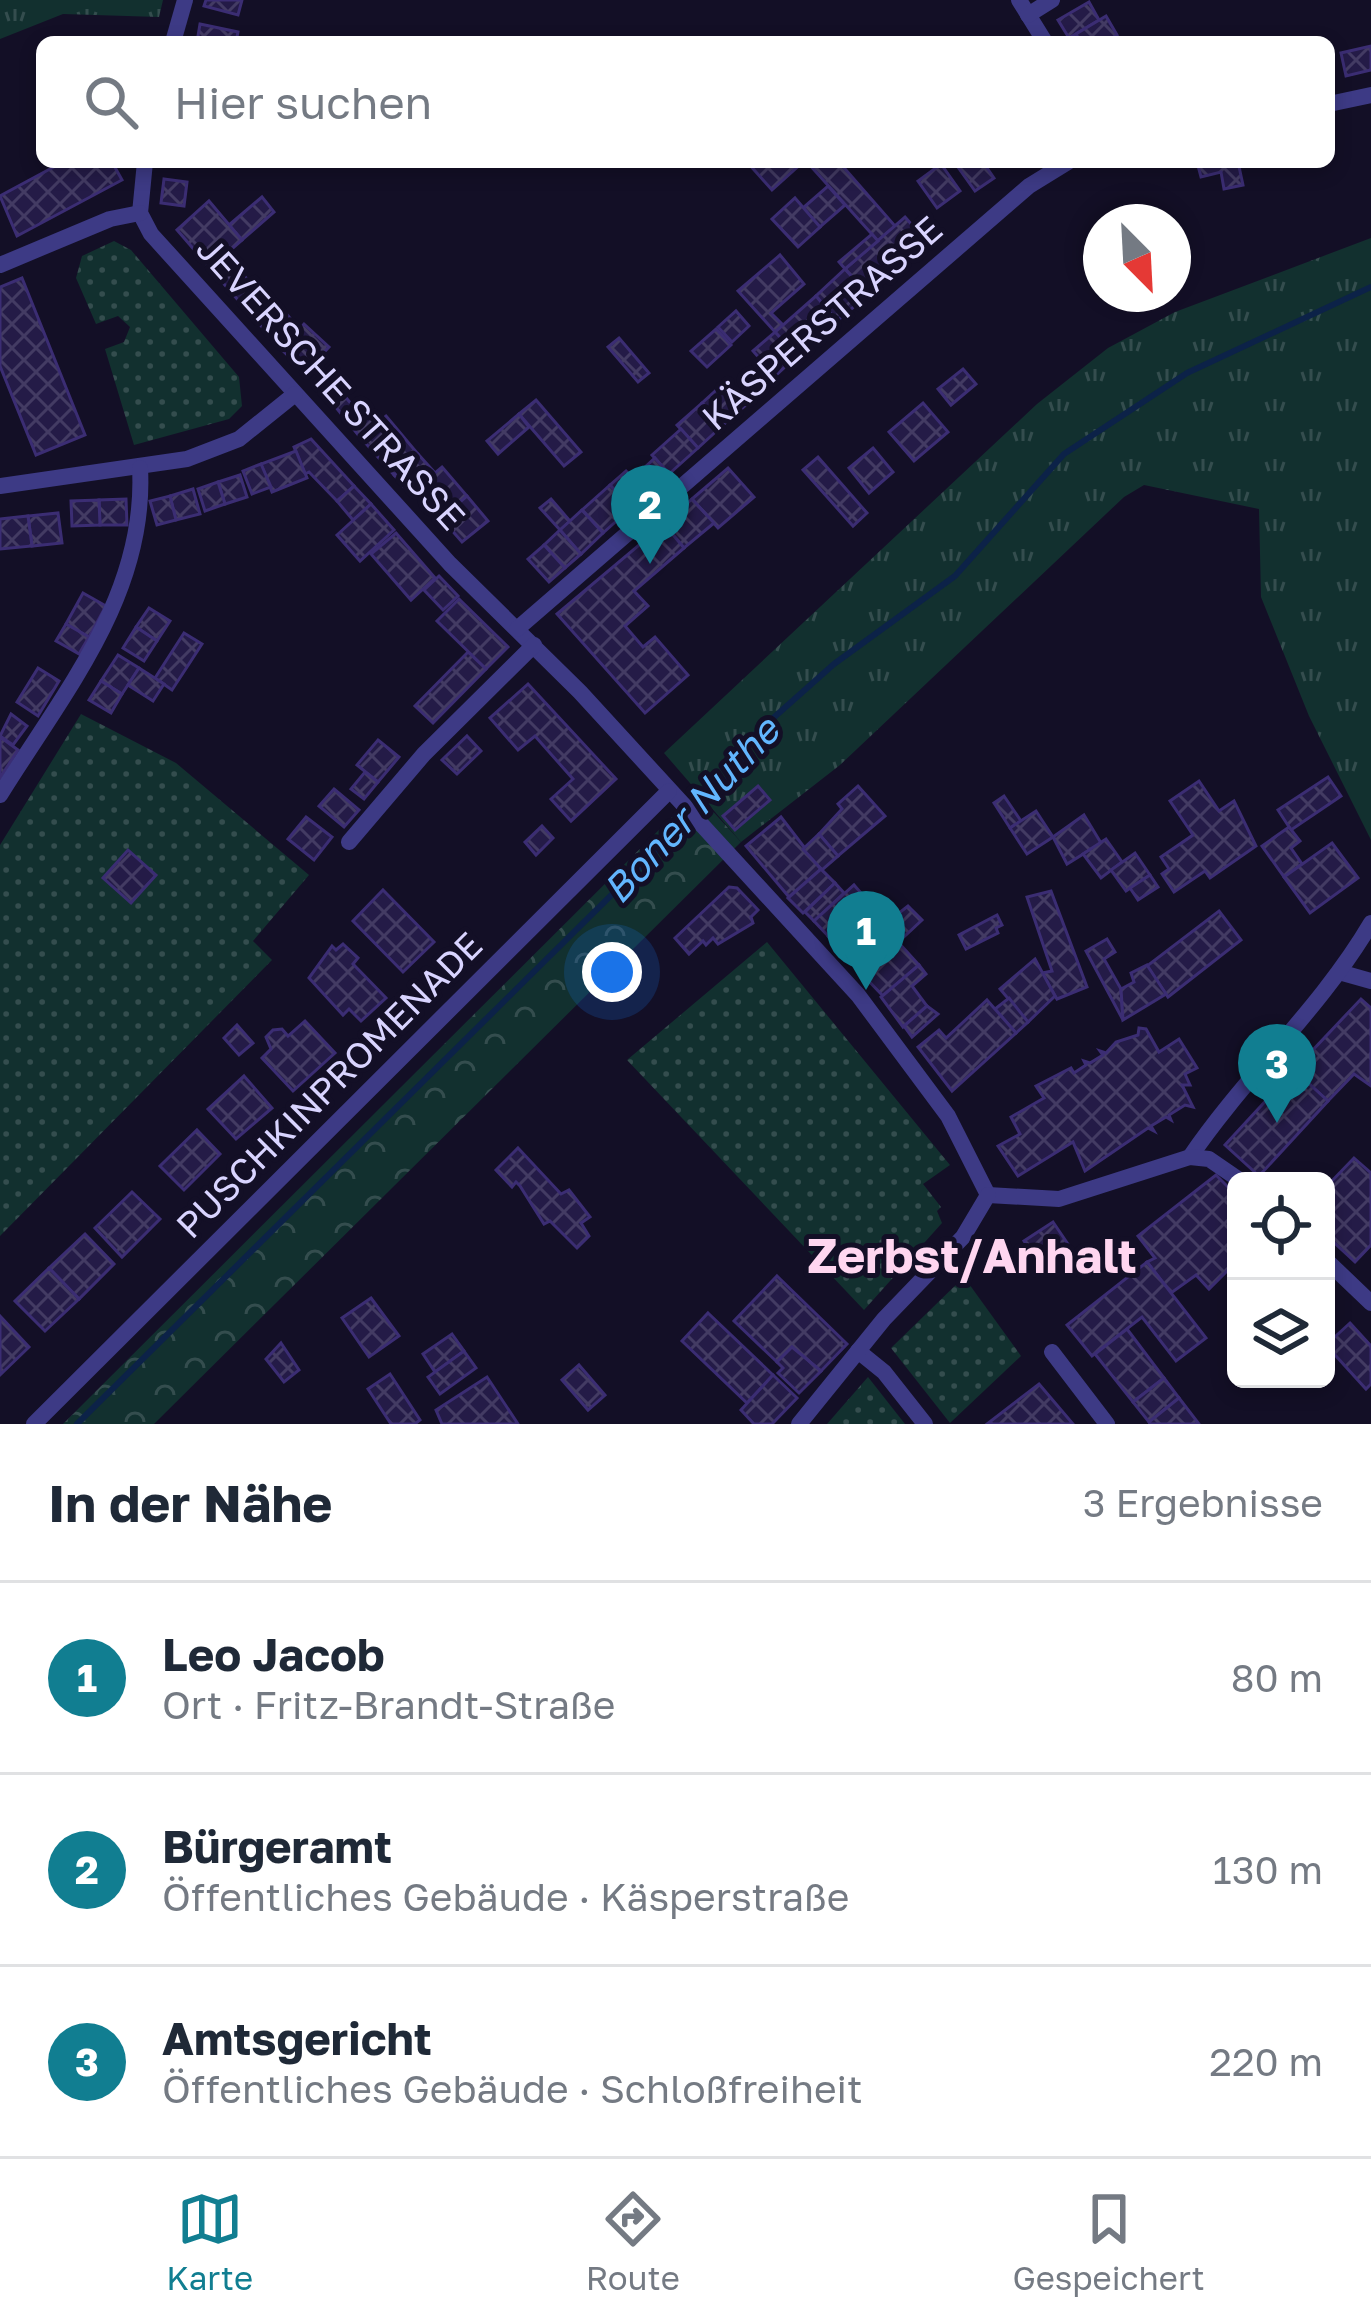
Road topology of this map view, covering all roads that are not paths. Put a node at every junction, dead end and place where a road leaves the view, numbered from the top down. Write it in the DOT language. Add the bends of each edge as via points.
graph roads {
  1 [pos="184,0"];
  2 [pos="1052,0"];
  3 [pos="1023,8"];
  4 [pos="175,36"];
  5 [pos="1041,36"];
  6 [pos="1371,95"];
  7 [pos="1335,103"];
  8 [pos="144,168"];
  9 [pos="1058,168"];
  10 [pos="140,213"];
  11 [pos="0,266"];
  12 [pos="295,394"];
  13 [pos="140,468"];
  14 [pos="0,486"];
  15 [pos="518,629"];
  16 [pos="534,645"];
  17 [pos="0,795"];
  18 [pos="673,795"];
  19 [pos="349,842"];
  20 [pos="1371,923"];
  21 [pos="1339,972"];
  22 [pos="1371,981"];
  23 [pos="1190,1156"];
  24 [pos="1227,1172"];
  25 [pos="988,1195"];
  26 [pos="1335,1269"];
  27 [pos="1371,1303"];
  28 [pos="858,1351"];
  29 [pos="1052,1352"];
  30 [pos="34,1424"];
  31 [pos="799,1424"];
  32 [pos="925,1424"];
  33 [pos="1107,1424"];
  1 -- 4 [label="street"];
  2 -- 3 [label="street"];
  3 -- 5 [label="street"];
  6 -- 7 [label="street"];
  8 -- 10 [label="street"];
  9 -- 15 [label="street, KÄSPERSTRASSE"];
  10 -- 11 [label="street"];
  10 -- 12 [label="street, JEVERSCHE STRASSE"];
  12 -- 13 [label="street" via="239,439"];
  12 -- 15 [label="street, JEVERSCHE STRASSE"];
  13 -- 14 [label="street"];
  13 -- 17 [label="street" via="136,550 114,609"];
  15 -- 16 [label="street"];
  16 -- 18 [label="street"];
  16 -- 19 [label="street"];
  18 -- 25 [label="street" via="909,1060"];
  18 -- 30 [label="street, PUSCHKINPROMENADE"];
  20 -- 21 [label="street"];
  21 -- 22 [label="street"];
  21 -- 23 [label="street"];
  23 -- 24 [label="street"];
  23 -- 25 [label="street" via="1059,1199"];
  25 -- 28 [label="street" via="963,1237"];
  26 -- 27 [label="street"];
  28 -- 31 [label="street"];
  28 -- 32 [label="street"];
  29 -- 33 [label="street"];
}
